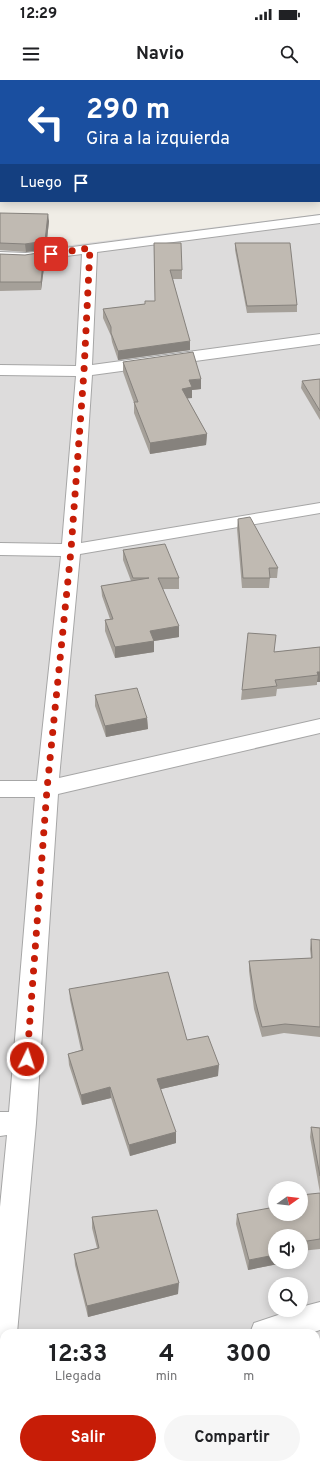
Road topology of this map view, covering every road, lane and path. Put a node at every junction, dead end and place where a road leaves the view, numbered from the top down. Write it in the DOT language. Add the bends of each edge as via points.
graph roads {
  1 [pos="320,219"];
  2 [pos="90,248"];
  3 [pos="0,256"];
  4 [pos="320,339"];
  5 [pos="0,370"];
  6 [pos="84,371"];
  7 [pos="320,508"];
  8 [pos="0,549"];
  9 [pos="71,550"];
  10 [pos="320,726"];
  11 [pos="0,789"];
  12 [pos="47,789"];
  13 [pos="11,1123"];
  14 [pos="320,1316"];
  15 [pos="1,1329"];
  16 [pos="277,1329"];
  1 -- 2 [label="street"];
  2 -- 3 [label="street" via="26,257"];
  2 -- 6 [label="street"];
  4 -- 6 [label="street"];
  5 -- 6 [label="street"];
  6 -- 9 [label="street"];
  7 -- 9 [label="street"];
  8 -- 9 [label="street"];
  9 -- 12 [label="street"];
  10 -- 12 [label="street"];
  11 -- 12 [label="street"];
  12 -- 13 [label="street"];
  13 -- 15 [label="street"];
  14 -- 16 [label="street"];
}
